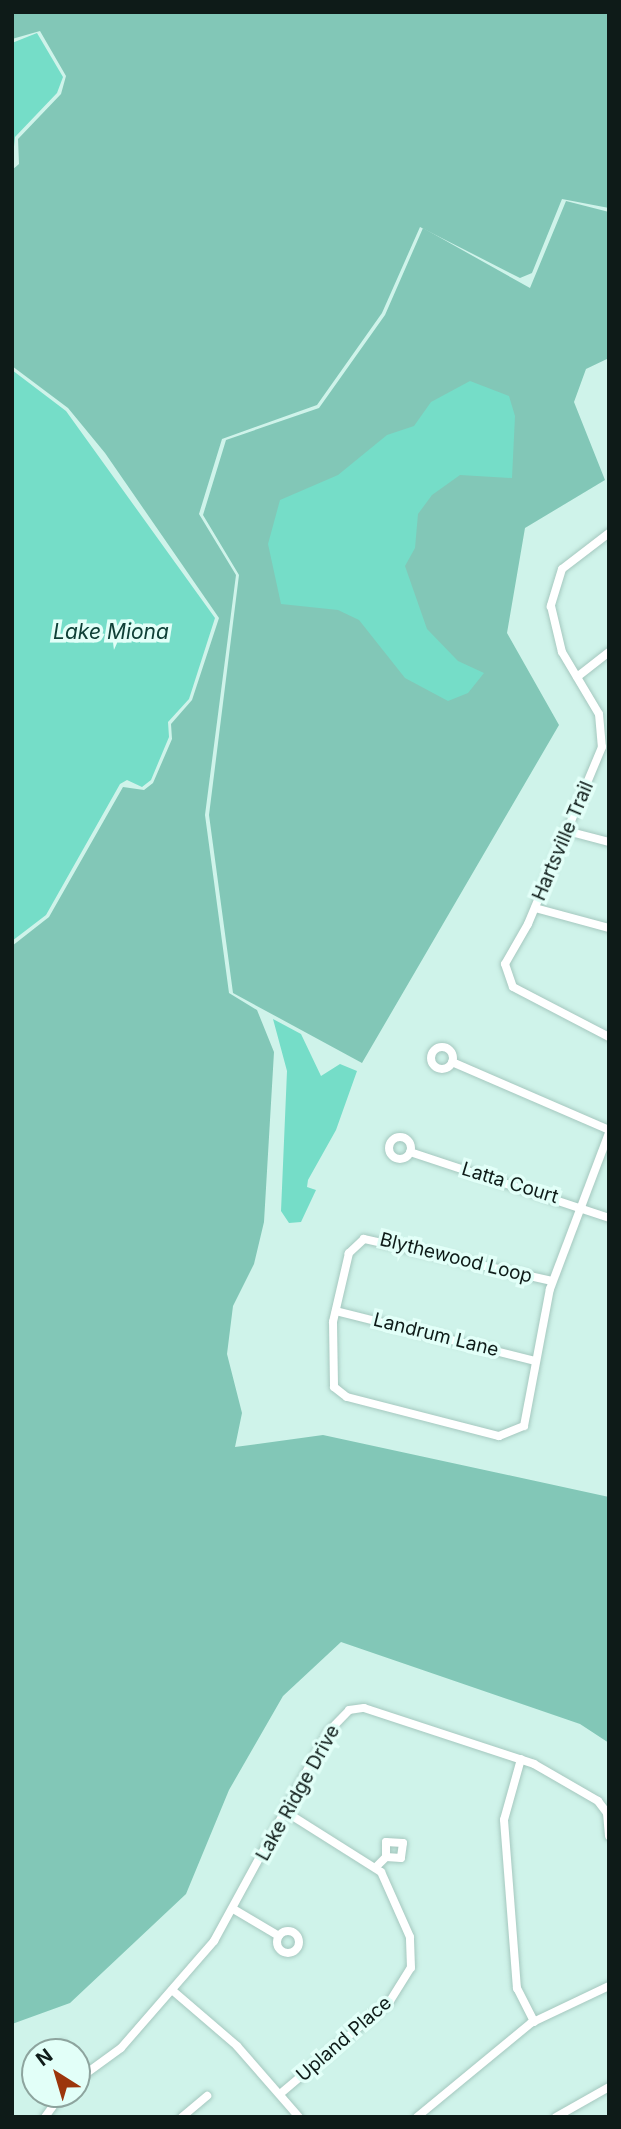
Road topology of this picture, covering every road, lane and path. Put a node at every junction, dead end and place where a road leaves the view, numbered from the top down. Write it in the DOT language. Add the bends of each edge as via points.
graph roads {
  1 [pos="609,533"];
  2 [pos="609,652"];
  3 [pos="577,677"];
  4 [pos="605,748"];
  5 [pos="567,831"];
  6 [pos="609,842"];
  7 [pos="535,908"];
  8 [pos="609,928"];
  9 [pos="609,1037"];
  10 [pos="452,1062"];
  11 [pos="609,1131"];
  12 [pos="410,1152"];
  13 [pos="579,1205"];
  14 [pos="609,1217"];
  15 [pos="552,1281"];
  16 [pos="336,1311"];
  17 [pos="536,1361"];
  18 [pos="520,1759"];
  19 [pos="286,1812"];
  20 [pos="609,1836"];
  21 [pos="386,1857"];
  22 [pos="376,1867"];
  23 [pos="235,1910"];
  24 [pos="279,1936"];
  25 [pos="609,1986"];
  26 [pos="172,1990"];
  27 [pos="534,2022"];
  28 [pos="91,2069"];
  29 [pos="609,2087"];
  30 [pos="280,2094"];
  31 [pos="207,2096"];
  32 [pos="182,2117"];
  33 [pos="299,2117"];
  34 [pos="417,2117"];
  35 [pos="556,2117"];
  1 -- 3 [label="street, Hartsville Trail" via="569,559 552,593 557,638"];
  2 -- 3 [label="street"];
  3 -- 4 [label="street, Hartsville Trail" via="599,714"];
  4 -- 5 [label="street, Hartsville Trail"];
  5 -- 6 [label="street"];
  5 -- 7 [label="street, Hartsville Trail"];
  7 -- 8 [label="street"];
  7 -- 9 [label="street, Hartsville Trail" via="507,956 508,980"];
  10 -- 11 [label="street"];
  11 -- 13 [label="street, Blythewood Loop"];
  12 -- 13 [label="street, Latta Court"];
  13 -- 14 [label="street, Latta Court"];
  13 -- 15 [label="street, Blythewood Loop"];
  15 -- 16 [label="street, Blythewood Loop" via="370,1237 349,1254"];
  15 -- 17 [label="street, Blythewood Loop"];
  16 -- 17 [label="street, Landrum Lane"];
  16 -- 17 [label="street, Blythewood Loop" via="330,1371 340,1393 485,1433 508,1436 524,1426"];
  18 -- 19 [label="street, Lake Ridge Drive" via="364,1708 349,1710 328,1732"];
  18 -- 20 [label="street, Lake Ridge Drive" via="597,1801 607,1813"];
  18 -- 27 [label="street" via="504,1820 517,1989"];
  19 -- 22 [label="street"];
  19 -- 23 [label="street, Lake Ridge Drive"];
  21 -- 22 [label="street"];
  22 -- 30 [label="street, Upland Place" via="410,1937 407,1981"];
  23 -- 24 [label="street"];
  23 -- 26 [label="street, Lake Ridge Drive"];
  25 -- 27 [label="street"];
  26 -- 28 [label="street, Lake Ridge Drive" via="121,2048"];
  26 -- 30 [label="street"];
  27 -- 34 [label="street"];
  29 -- 35 [label="street"];
  30 -- 33 [label="street"];
  31 -- 32 [label="street"];
}
